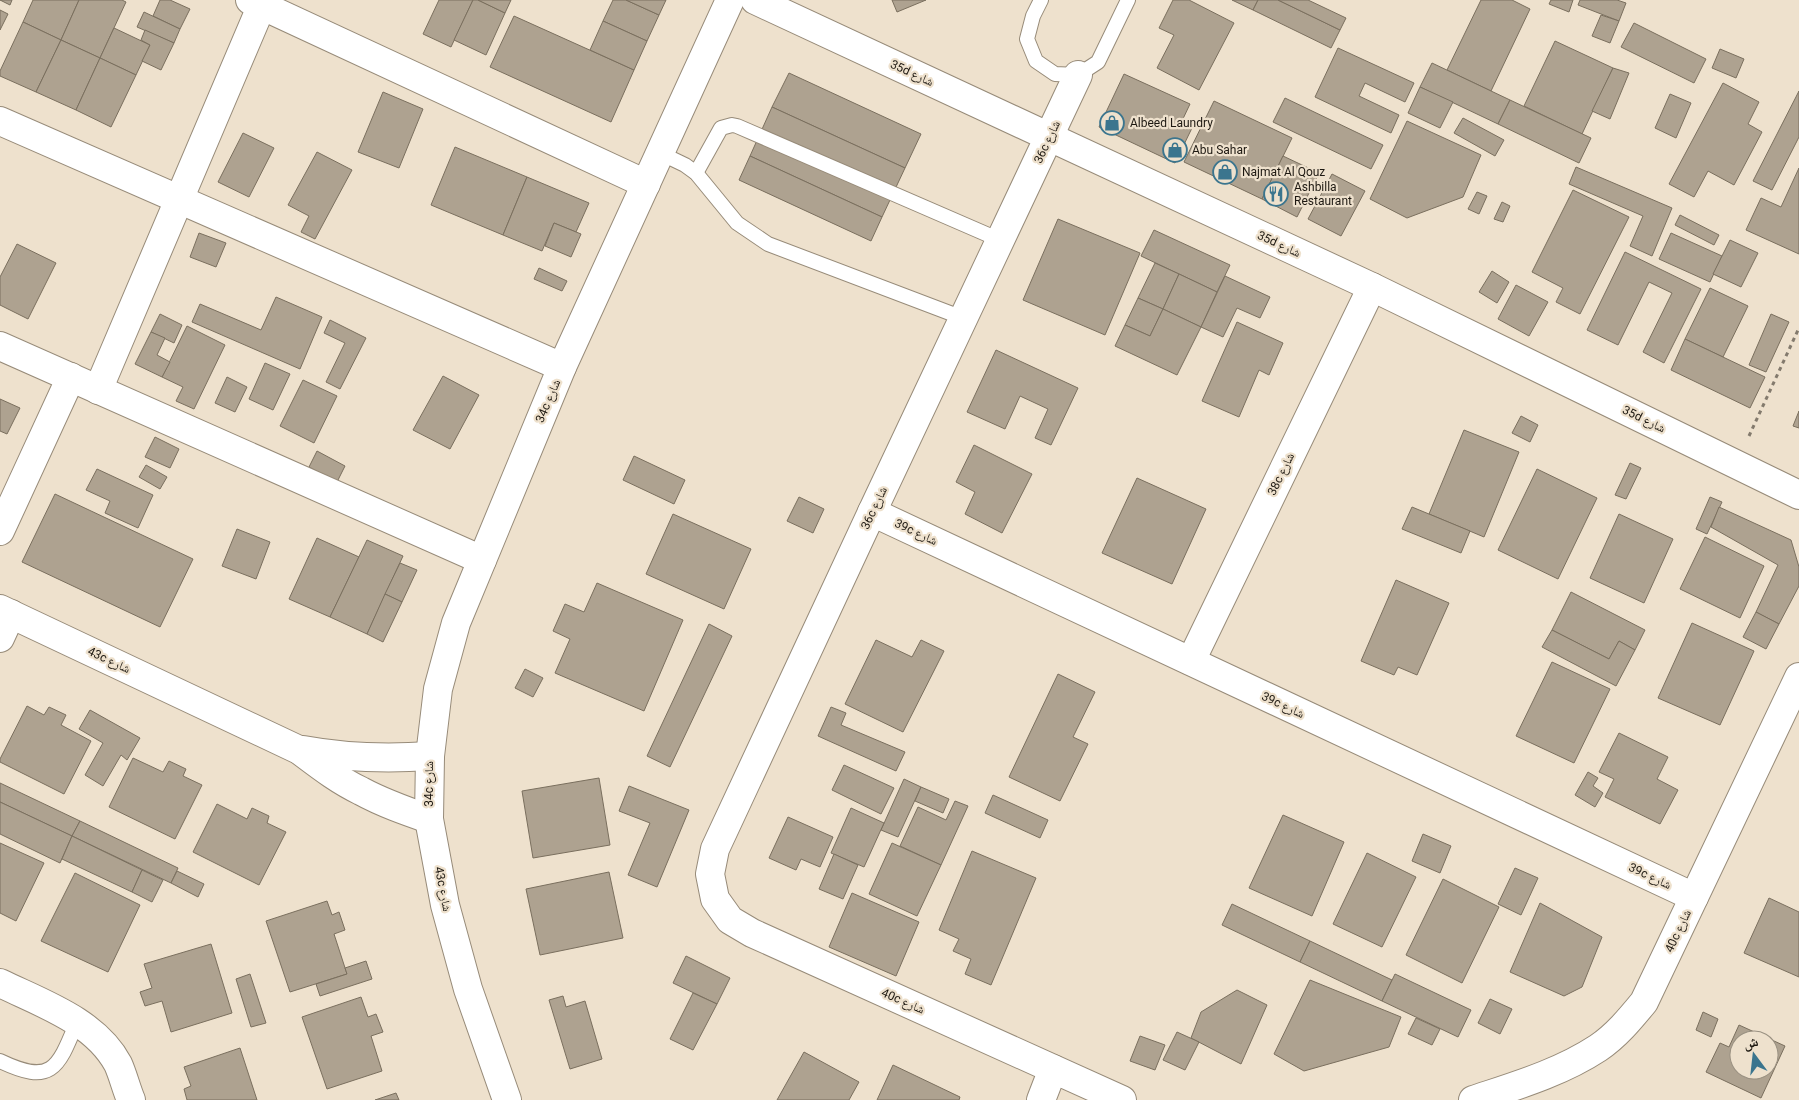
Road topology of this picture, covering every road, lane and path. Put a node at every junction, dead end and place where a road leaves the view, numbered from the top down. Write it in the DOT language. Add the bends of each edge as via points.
graph roads {
  1 [pos="730,0"];
  2 [pos="755,0"];
  3 [pos="1041,0"];
  4 [pos="1128,0"];
  5 [pos="258,2"];
  6 [pos="1078,75"];
  7 [pos="0,121"];
  8 [pos="1049,137"];
  9 [pos="660,153"];
  10 [pos="696,173"];
  11 [pos="646,184"];
  12 [pos="179,200"];
  13 [pos="1000,240"];
  14 [pos="1372,287"];
  15 [pos="963,318"];
  16 [pos="1799,328"];
  17 [pos="0,346"];
  18 [pos="562,367"];
  19 [pos="71,377"];
  20 [pos="98,390"];
  21 [pos="1736,464"];
  22 [pos="1799,495"];
  23 [pos="872,512"];
  24 [pos="0,531"];
  25 [pos="482,560"];
  26 [pos="4,621"];
  27 [pos="1190,661"];
  28 [pos="1799,677"];
  29 [pos="299,750"];
  30 [pos="430,756"];
  31 [pos="429,819"];
  32 [pos="1694,897"];
  33 [pos="752,933"];
  34 [pos="0,982"];
  35 [pos="77,1022"];
  36 [pos="0,1061"];
  37 [pos="1053,1069"];
  38 [pos="131,1100"];
  39 [pos="507,1100"];
  40 [pos="1041,1100"];
  41 [pos="1122,1100"];
  42 [pos="1473,1100"];
  1 -- 9 [label="street, 34c شارع"];
  2 -- 8 [label="street, 35d شارع"];
  3 -- 6 [label="lane" via="1027,39 1036,61 1055,74"];
  4 -- 6 [label="lane" via="1098,62"];
  5 -- 11 [label="street"];
  5 -- 12 [label="street"];
  6 -- 8 [label="street, 36c شارع"];
  7 -- 12 [label="street"];
  8 -- 13 [label="street, 36c شارع"];
  8 -- 14 [label="street, 35d شارع"];
  9 -- 10 [label="lane"];
  9 -- 11 [label="street, 34c شارع"];
  10 -- 13 [label="lane" via="721,128 737,126"];
  10 -- 15 [label="lane" via="737,223 768,244"];
  11 -- 18 [label="street, 34c شارع"];
  12 -- 18 [label="street"];
  12 -- 20 [label="street"];
  13 -- 15 [label="street, 36c شارع"];
  14 -- 21 [label="street, 35d شارع"];
  14 -- 27 [label="street, 38c شارع"];
  15 -- 23 [label="street, 36c شارع"];
  16 -- 21 [label="path"];
  17 -- 19 [label="street"];
  18 -- 25 [label="street, 34c شارع"];
  19 -- 20 [label="street"];
  19 -- 24 [label="street"];
  20 -- 25 [label="street"];
  21 -- 22 [label="street, 35d شارع"];
  23 -- 27 [label="street, 39c شارع"];
  23 -- 33 [label="street, 36c شارع" via="715,849 710,874 715,899 730,920"];
  25 -- 30 [label="street, 34c شارع" via="456,623 438,689"];
  26 -- 29 [label="street, 43c شارع"];
  27 -- 32 [label="street, 39c شارع"];
  28 -- 32 [label="street, 40c شارع"];
  29 -- 30 [label="street, 43c شارع" via="364,758"];
  29 -- 31 [label="street, 43c شارع" via="360,791"];
  30 -- 31 [label="street, 34c شارع"];
  31 -- 39 [label="street, 43c شارع" via="445,905 468,989"];
  32 -- 42 [label="street, 40c شارع" via="1644,1002 1624,1027 1598,1048 1568,1064"];
  33 -- 37 [label="street, 40c شارع"];
  34 -- 35 [label="street"];
  35 -- 36 [label="lane" via="57,1064 45,1071 33,1074"];
  35 -- 38 [label="street" via="106,1046 118,1064"];
  37 -- 40 [label="street"];
  37 -- 41 [label="street, 40c شارع"];
}
